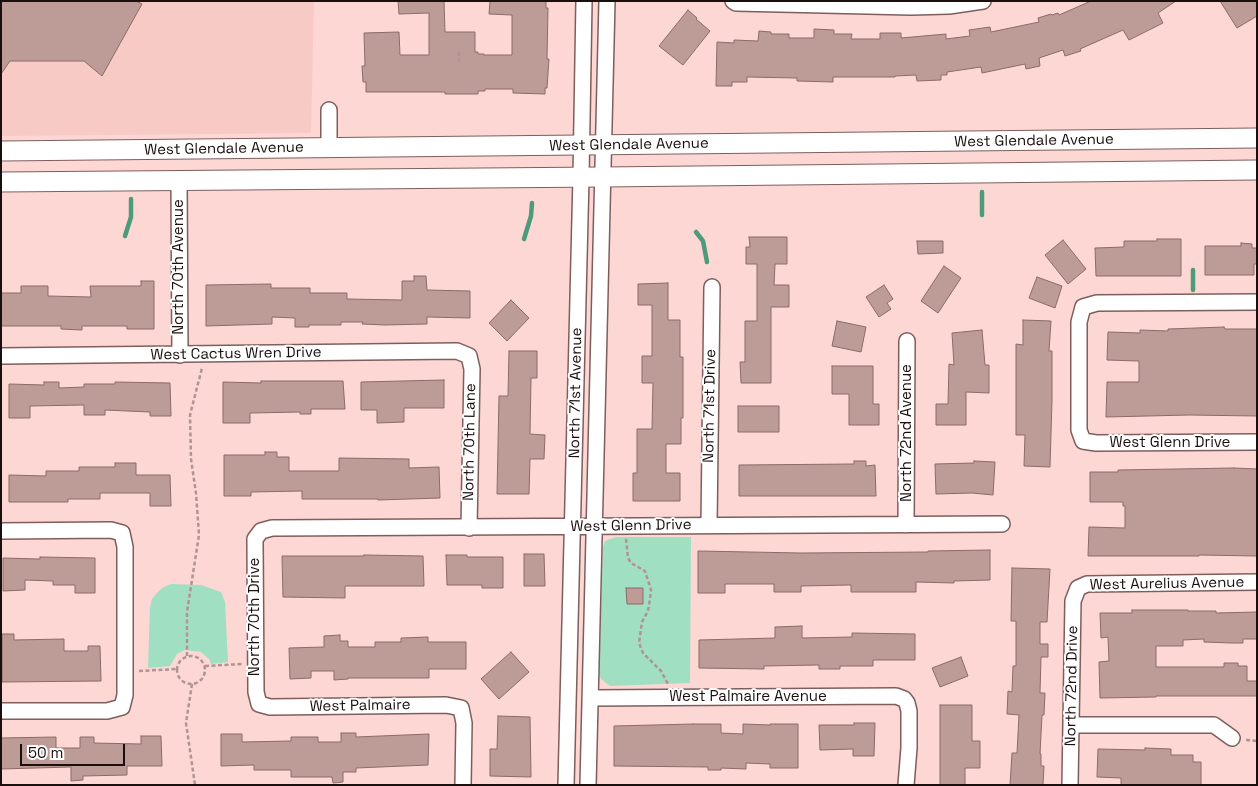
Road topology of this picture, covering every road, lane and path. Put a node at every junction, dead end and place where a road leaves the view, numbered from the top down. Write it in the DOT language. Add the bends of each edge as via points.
graph roads {
  1 [pos="584,1"];
  2 [pos="607,1"];
  3 [pos="733,1"];
  4 [pos="982,1"];
  5 [pos="459,52"];
  6 [pos="459,62"];
  7 [pos="328,110"];
  8 [pos="1257,138"];
  9 [pos="582,146"];
  10 [pos="603,146"];
  11 [pos="329,148"];
  12 [pos="1,151"];
  13 [pos="1257,170"];
  14 [pos="581,177"];
  15 [pos="602,177"];
  16 [pos="179,180"];
  17 [pos="1,182"];
  18 [pos="712,287"];
  19 [pos="1257,302"];
  20 [pos="907,341"];
  21 [pos="180,355"];
  22 [pos="1,356"];
  23 [pos="469,356"];
  24 [pos="202,367"];
  25 [pos="1257,442"];
  26 [pos="1002,524"];
  27 [pos="709,525"];
  28 [pos="906,525"];
  29 [pos="627,526"];
  30 [pos="572,527"];
  31 [pos="594,527"];
  32 [pos="469,528"];
  33 [pos="1,531"];
  34 [pos="261,531"];
  35 [pos="1257,582"];
  36 [pos="1078,588"];
  37 [pos="187,656"];
  38 [pos="256,663"];
  39 [pos="204,666"];
  40 [pos="177,668"];
  41 [pos="125,671"];
  42 [pos="192,684"];
  43 [pos="591,698"];
  44 [pos="670,698"];
  45 [pos="258,704"];
  46 [pos="1,711"];
  47 [pos="1072,725"];
  48 [pos="1232,738"];
  49 [pos="195,785"];
  50 [pos="462,785"];
  51 [pos="566,785"];
  52 [pos="588,785"];
  53 [pos="906,785"];
  54 [pos="1070,785"];
  1 -- 9 [label="street, North 71st Avenue"];
  2 -- 10 [label="street, North 71st Avenue"];
  3 -- 4 [label="street" via="911,7"];
  5 -- 6 [label="path"];
  7 -- 11 [label="street"];
  8 -- 10 [label="main road, West Glendale Avenue"];
  9 -- 10 [label="main road, West Glendale Avenue"];
  9 -- 11 [label="main road, West Glendale Avenue"];
  9 -- 14 [label="street, North 71st Avenue"];
  10 -- 15 [label="street, North 71st Avenue"];
  11 -- 12 [label="main road, West Glendale Avenue"];
  13 -- 15 [label="main road, West Glendale Avenue"];
  14 -- 15 [label="main road, West Glendale Avenue"];
  14 -- 16 [label="main road, West Glendale Avenue"];
  14 -- 30 [label="street, North 71st Avenue"];
  15 -- 31 [label="street, North 71st Avenue"];
  16 -- 17 [label="main road, West Glendale Avenue"];
  16 -- 21 [label="street, North 70th Avenue"];
  18 -- 27 [label="street, North 71st Drive"];
  19 -- 25 [label="street, West Glenn Drive" via="1097,303 1084,306 1079,322 1079,430 1083,441"];
  20 -- 28 [label="street, North 72nd Avenue"];
  21 -- 22 [label="street, West Cactus Wren Drive"];
  21 -- 23 [label="street, West Cactus Wren Drive" via="457,351"];
  23 -- 32 [label="street, North 70th Lane" via="472,369"];
  24 -- 37 [label="path" via="190,415 199,535 187,612"];
  26 -- 28 [label="street, West Glenn Drive"];
  27 -- 28 [label="street, West Glenn Drive"];
  27 -- 29 [label="street, West Glenn Drive"];
  29 -- 31 [label="street, West Glenn Drive"];
  29 -- 44 [label="path" via="628,558 645,571 650,590 639,643 643,654 668,681"];
  30 -- 31 [label="street, West Glenn Drive"];
  30 -- 32 [label="street, West Glenn Drive"];
  30 -- 51 [label="street, North 71st Avenue"];
  31 -- 43 [label="street, North 71st Avenue"];
  32 -- 34 [label="street, West Glenn Drive" via="272,528"];
  33 -- 41 [label="street" via="111,530 122,533 125,547"];
  34 -- 38 [label="street, North 70th Drive" via="255,539"];
  35 -- 36 [label="street, West Aurelius Avenue" via="1087,584"];
  36 -- 47 [label="street, North 72nd Drive" via="1074,601"];
  37 -- 39 [label="path" via="196,657"];
  37 -- 40 [label="path"];
  38 -- 39 [label="path"];
  38 -- 45 [label="street, North 70th Drive"];
  39 -- 42 [label="path" via="202,678"];
  40 -- 41 [label="path"];
  40 -- 42 [label="path" via="181,680"];
  41 -- 46 [label="street" via="122,707 107,711"];
  42 -- 49 [label="path" via="186,723"];
  43 -- 44 [label="street, West Palmaire Avenue"];
  43 -- 52 [label="street, North 71st Avenue"];
  44 -- 53 [label="street, West Palmaire Avenue" via="896,696 904,699 909,711"];
  45 -- 50 [label="street, West Palmaire" via="270,707 446,705 461,708 464,723"];
  47 -- 48 [label="street" via="1214,725"];
  47 -- 54 [label="street, North 72nd Drive"];
}
